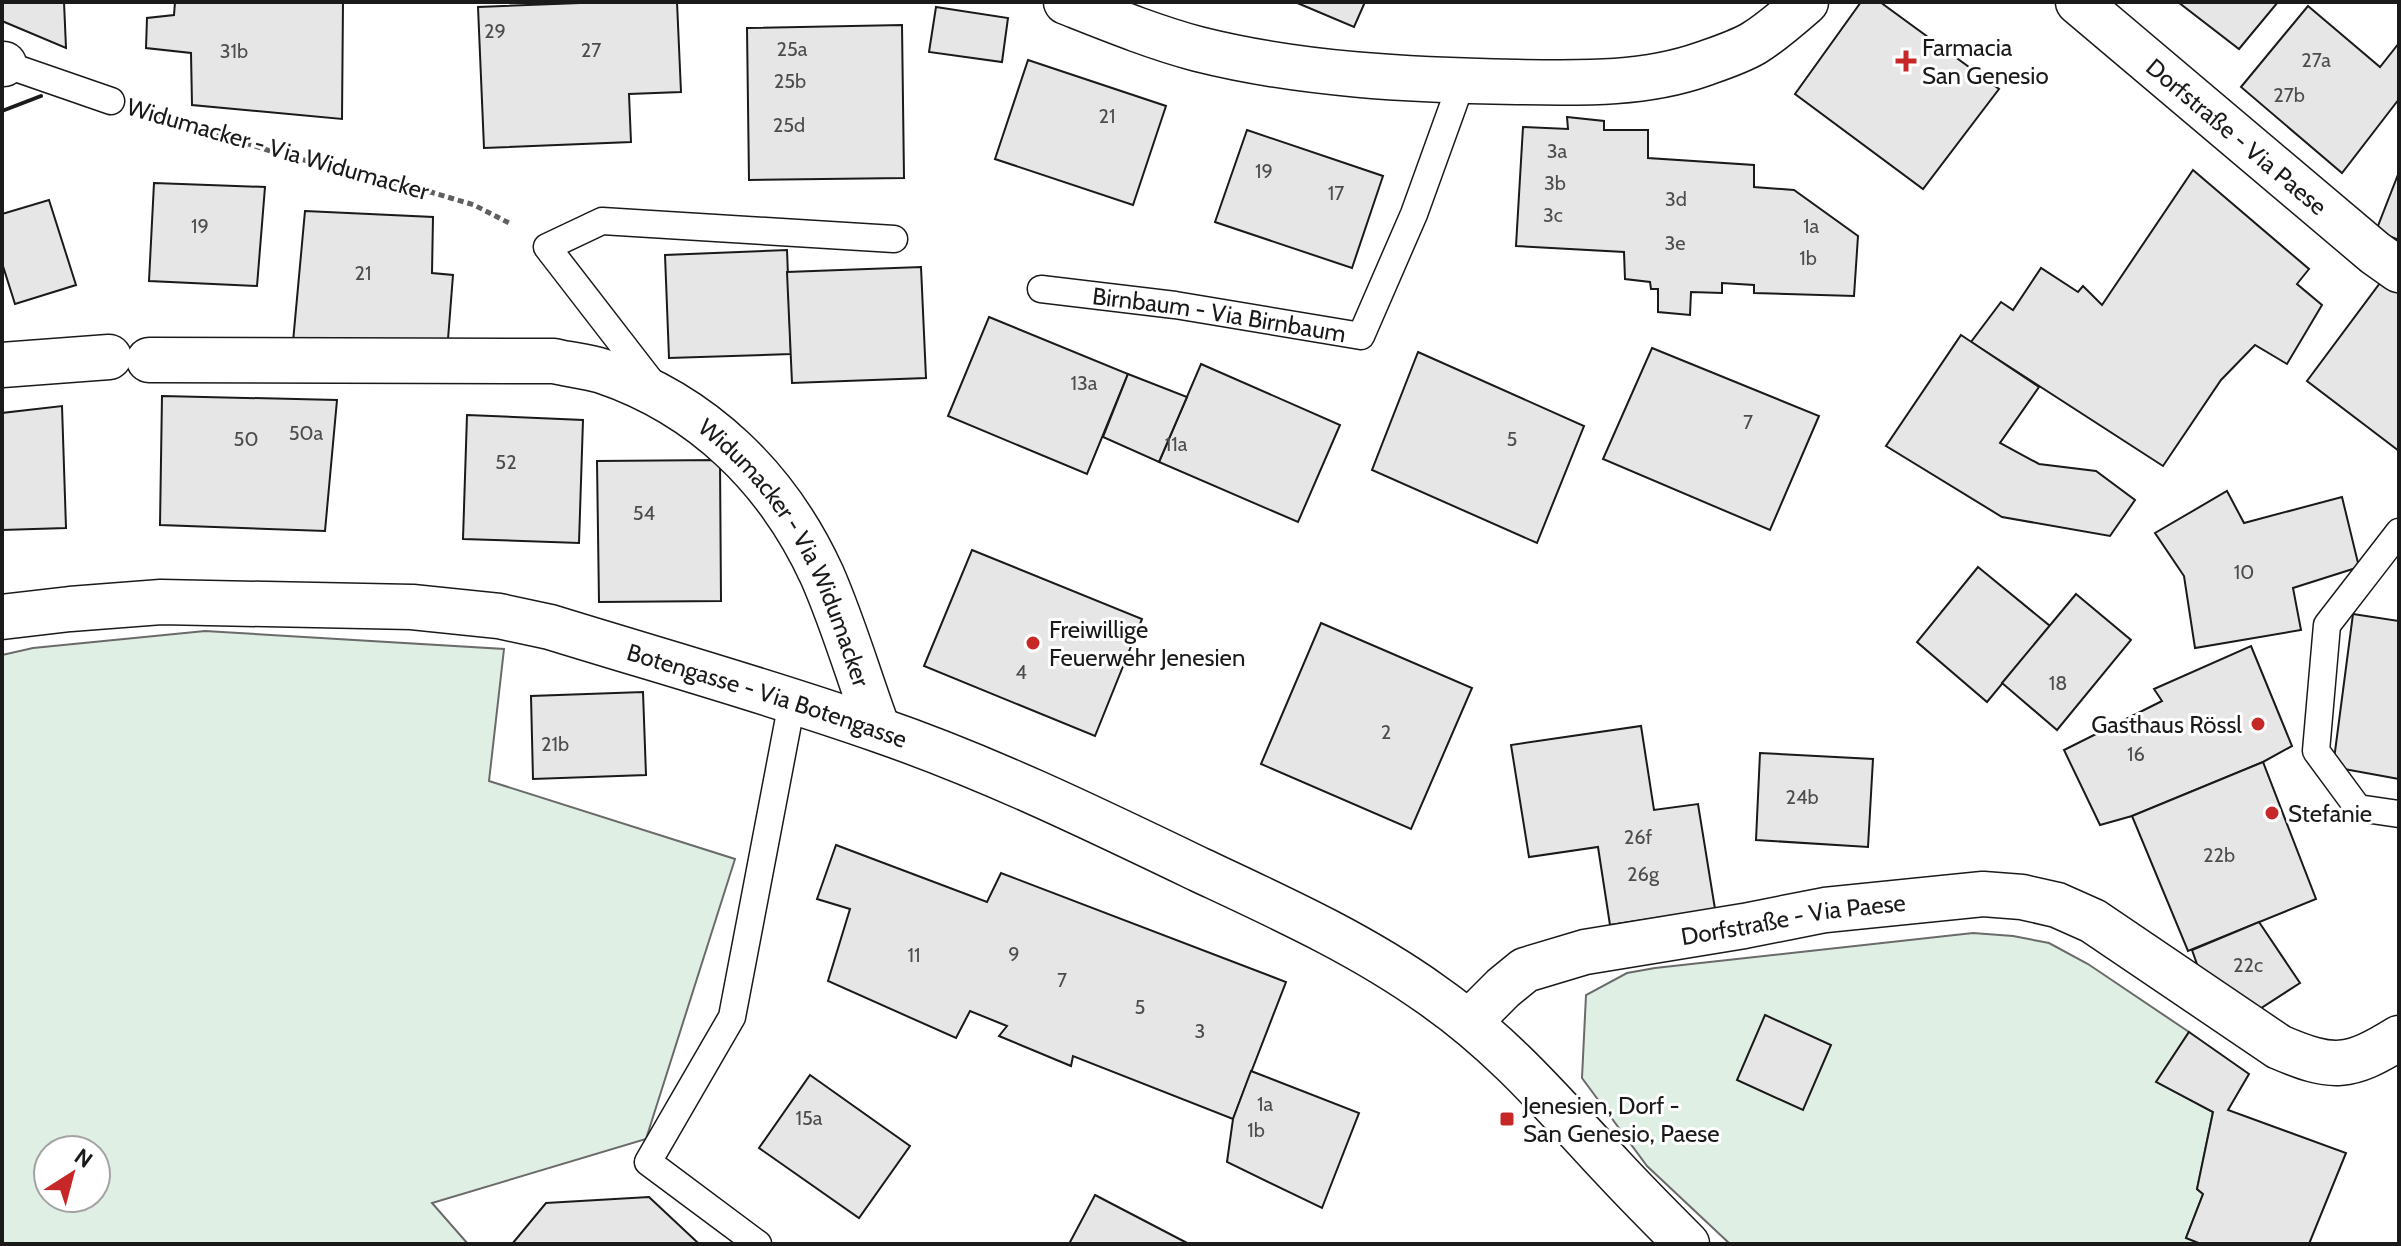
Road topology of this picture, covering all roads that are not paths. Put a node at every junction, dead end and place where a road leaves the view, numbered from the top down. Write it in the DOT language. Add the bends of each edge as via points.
graph roads {
  1 [pos="1066,2"];
  2 [pos="1806,2"];
  3 [pos="2078,2"];
  4 [pos="3,65"];
  5 [pos="1462,81"];
  6 [pos="111,101"];
  7 [pos="894,239"];
  8 [pos="2399,270"];
  9 [pos="1041,289"];
  10 [pos="2,365"];
  11 [pos="663,397"];
  12 [pos="2399,532"];
  13 [pos="2,617"];
  14 [pos="792,702"];
  15 [pos="878,729"];
  16 [pos="2399,814"];
  17 [pos="1469,1022"];
  18 [pos="2399,1038"];
  19 [pos="758,1244"];
  20 [pos="1687,1244"];
  1 -- 5 [label="street" via="1195,48 1250,60"];
  2 -- 5 [label="street" via="1753,44 1653,77 1591,83"];
  3 -- 8 [label="street, Dorfstraße - Via Paese"];
  4 -- 6 [label="lane, Widumacker - Via Widumacker"];
  5 -- 9 [label="lane, Birnbaum - Via Birnbaum" via="1414,214 1361,336"];
  7 -- 11 [label="lane, Widumacker - Via Widumacker" via="602,221 547,247"];
  10 -- 11 [label="street, Widumacker - Via Widumacker" via="129,358 554,361 601,371"];
  11 -- 15 [label="street, Widumacker - Via Widumacker" via="738,453 786,509 823,577"];
  12 -- 16 [label="lane" via="2327,625 2316,751 2358,808"];
  13 -- 14 [label="street, Botengasse - Via Botengasse" via="161,602 412,607 499,616"];
  14 -- 15 [label="street, Botengasse - Via Botengasse"];
  14 -- 19 [label="lane" via="732,1017 648,1162"];
  15 -- 17 [label="street, Botengasse - Via Botengasse" via="1064,805 1240,889 1361,950"];
  17 -- 18 [label="street, Dorfstraße - Via Paese" via="1525,970 1585,952 1825,910 1983,894 2057,905 2093,921 2279,1047 2311,1060 2342,1064 2370,1056"];
  17 -- 20 [label="street" via="1537,1084"];
}
